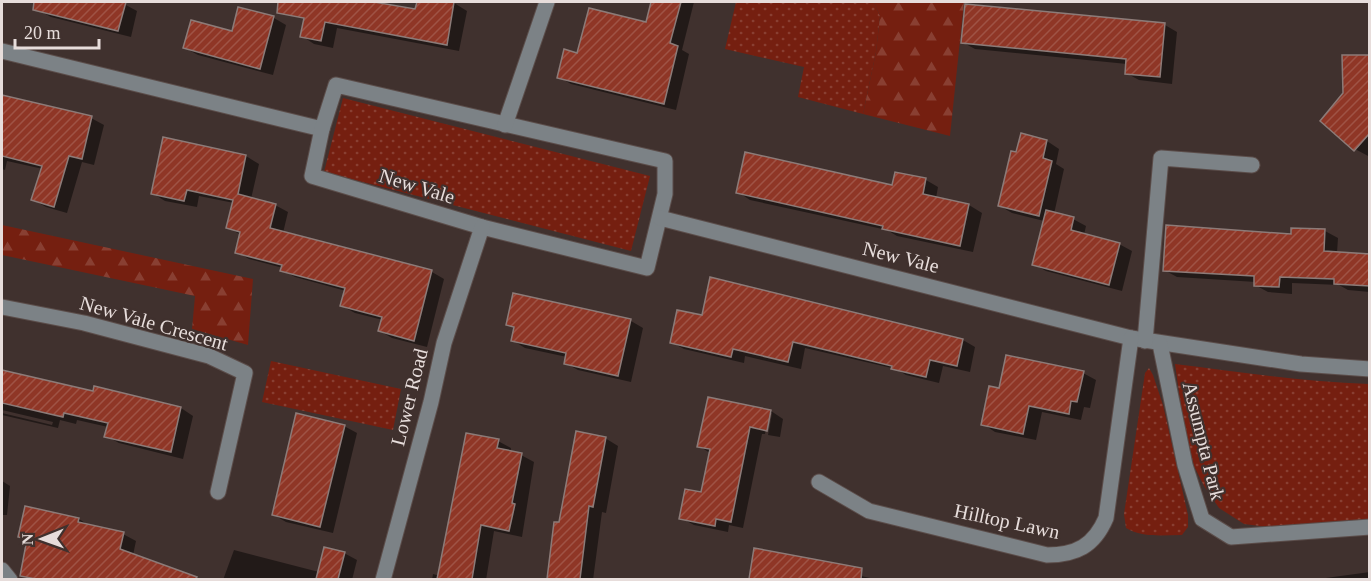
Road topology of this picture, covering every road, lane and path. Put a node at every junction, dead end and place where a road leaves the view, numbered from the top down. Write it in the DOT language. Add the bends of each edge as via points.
graph roads {
  1 [pos="547,2"];
  2 [pos="2,51"];
  3 [pos="505,125"];
  4 [pos="322,129"];
  5 [pos="1252,165"];
  6 [pos="660,218"];
  7 [pos="482,227"];
  8 [pos="2,307"];
  9 [pos="1145,341"];
  10 [pos="1370,369"];
  11 [pos="819,482"];
  12 [pos="218,492"];
  13 [pos="1370,527"];
  14 [pos="2,570"];
  15 [pos="10,579"];
  16 [pos="383,579"];
  1 -- 3 [label="street"];
  2 -- 4 [label="street"];
  3 -- 4 [label="street, New Vale" via="336,85"];
  3 -- 6 [label="street, New Vale" via="665,161"];
  4 -- 7 [label="street, New Vale" via="312,176"];
  5 -- 9 [label="street" via="1161,158"];
  6 -- 7 [label="street, New Vale" via="647,268"];
  6 -- 9 [label="street, New Vale"];
  7 -- 16 [label="street, Lower Road" via="444,343"];
  8 -- 12 [label="street, New Vale Crescent" via="84,323 209,356 245,373"];
  9 -- 10 [label="street, Assumpta Park" via="1301,364"];
  9 -- 11 [label="street, Hilltop Lawn" via="1106,518 1094,539 1074,552 1047,555 868,511"];
  9 -- 13 [label="street, Assumpta Park" via="1202,519 1231,537"];
  14 -- 15 [label="street"];
}
